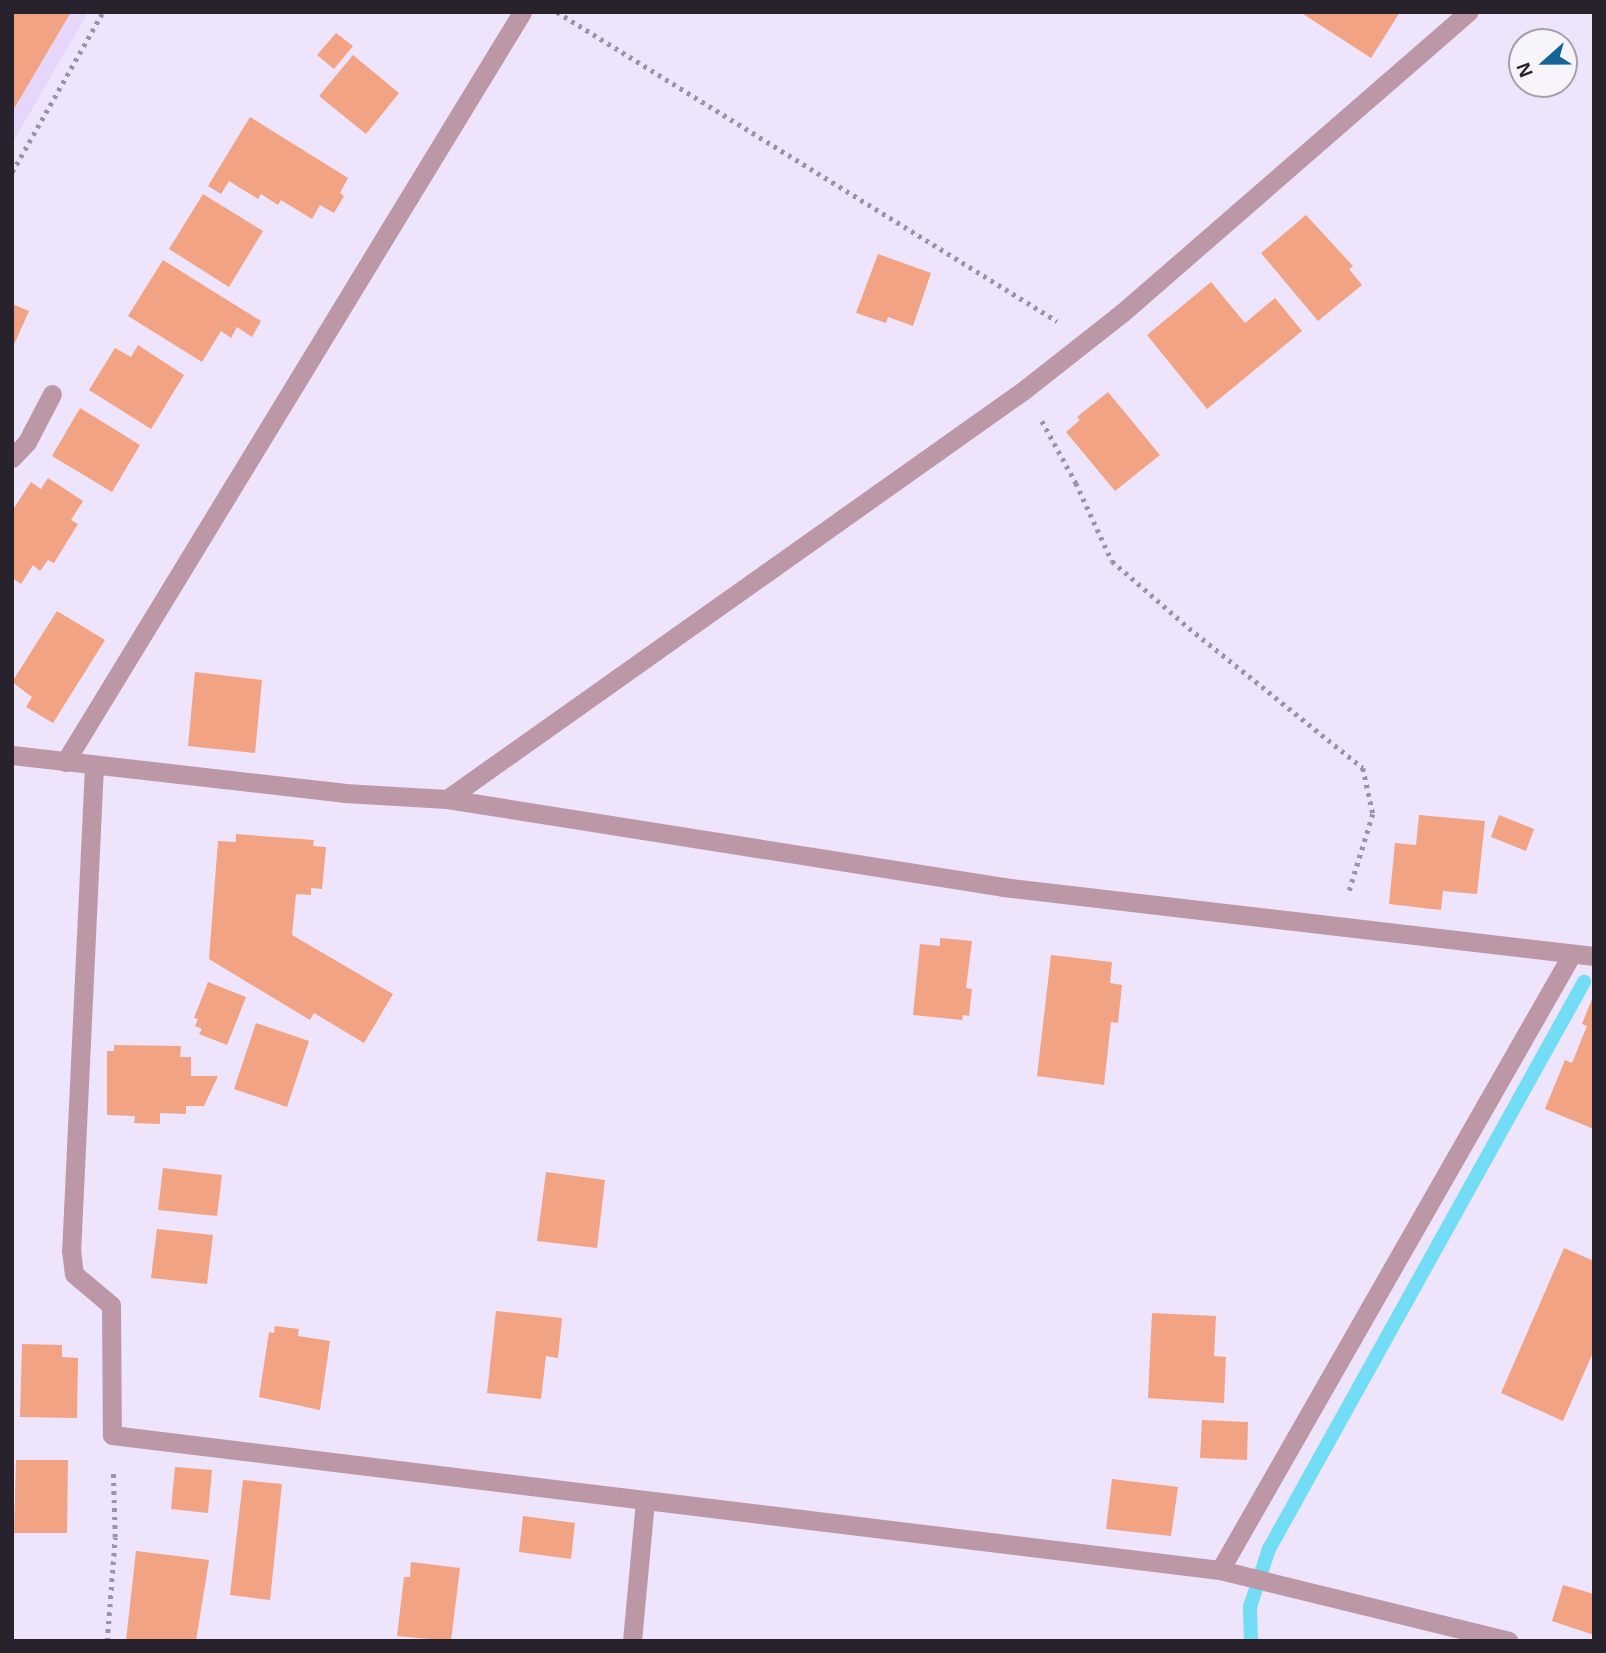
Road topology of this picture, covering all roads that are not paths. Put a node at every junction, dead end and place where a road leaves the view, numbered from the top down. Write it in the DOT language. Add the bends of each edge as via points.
graph roads {
  1 [pos="522,12"];
  2 [pos="1468,12"];
  3 [pos="52,394"];
  4 [pos="12,458"];
  5 [pos="12,755"];
  6 [pos="65,762"];
  7 [pos="94,766"];
  8 [pos="447,799"];
  9 [pos="1572,954"];
  10 [pos="1594,956"];
  11 [pos="645,1502"];
  12 [pos="1228,1571"];
  13 [pos="632,1641"];
  14 [pos="1508,1641"];
  1 -- 6 [label="street"];
  2 -- 8 [label="street" via="1024,390"];
  3 -- 4 [label="street" via="27,442"];
  5 -- 6 [label="street"];
  6 -- 7 [label="street"];
  7 -- 8 [label="street" via="344,793"];
  7 -- 11 [label="street" via="71,1250 74,1274 111,1305 112,1435"];
  8 -- 9 [label="street" via="1003,887"];
  9 -- 10 [label="street"];
  9 -- 12 [label="street"];
  11 -- 12 [label="street"];
  11 -- 13 [label="street"];
  12 -- 14 [label="street"];
}
